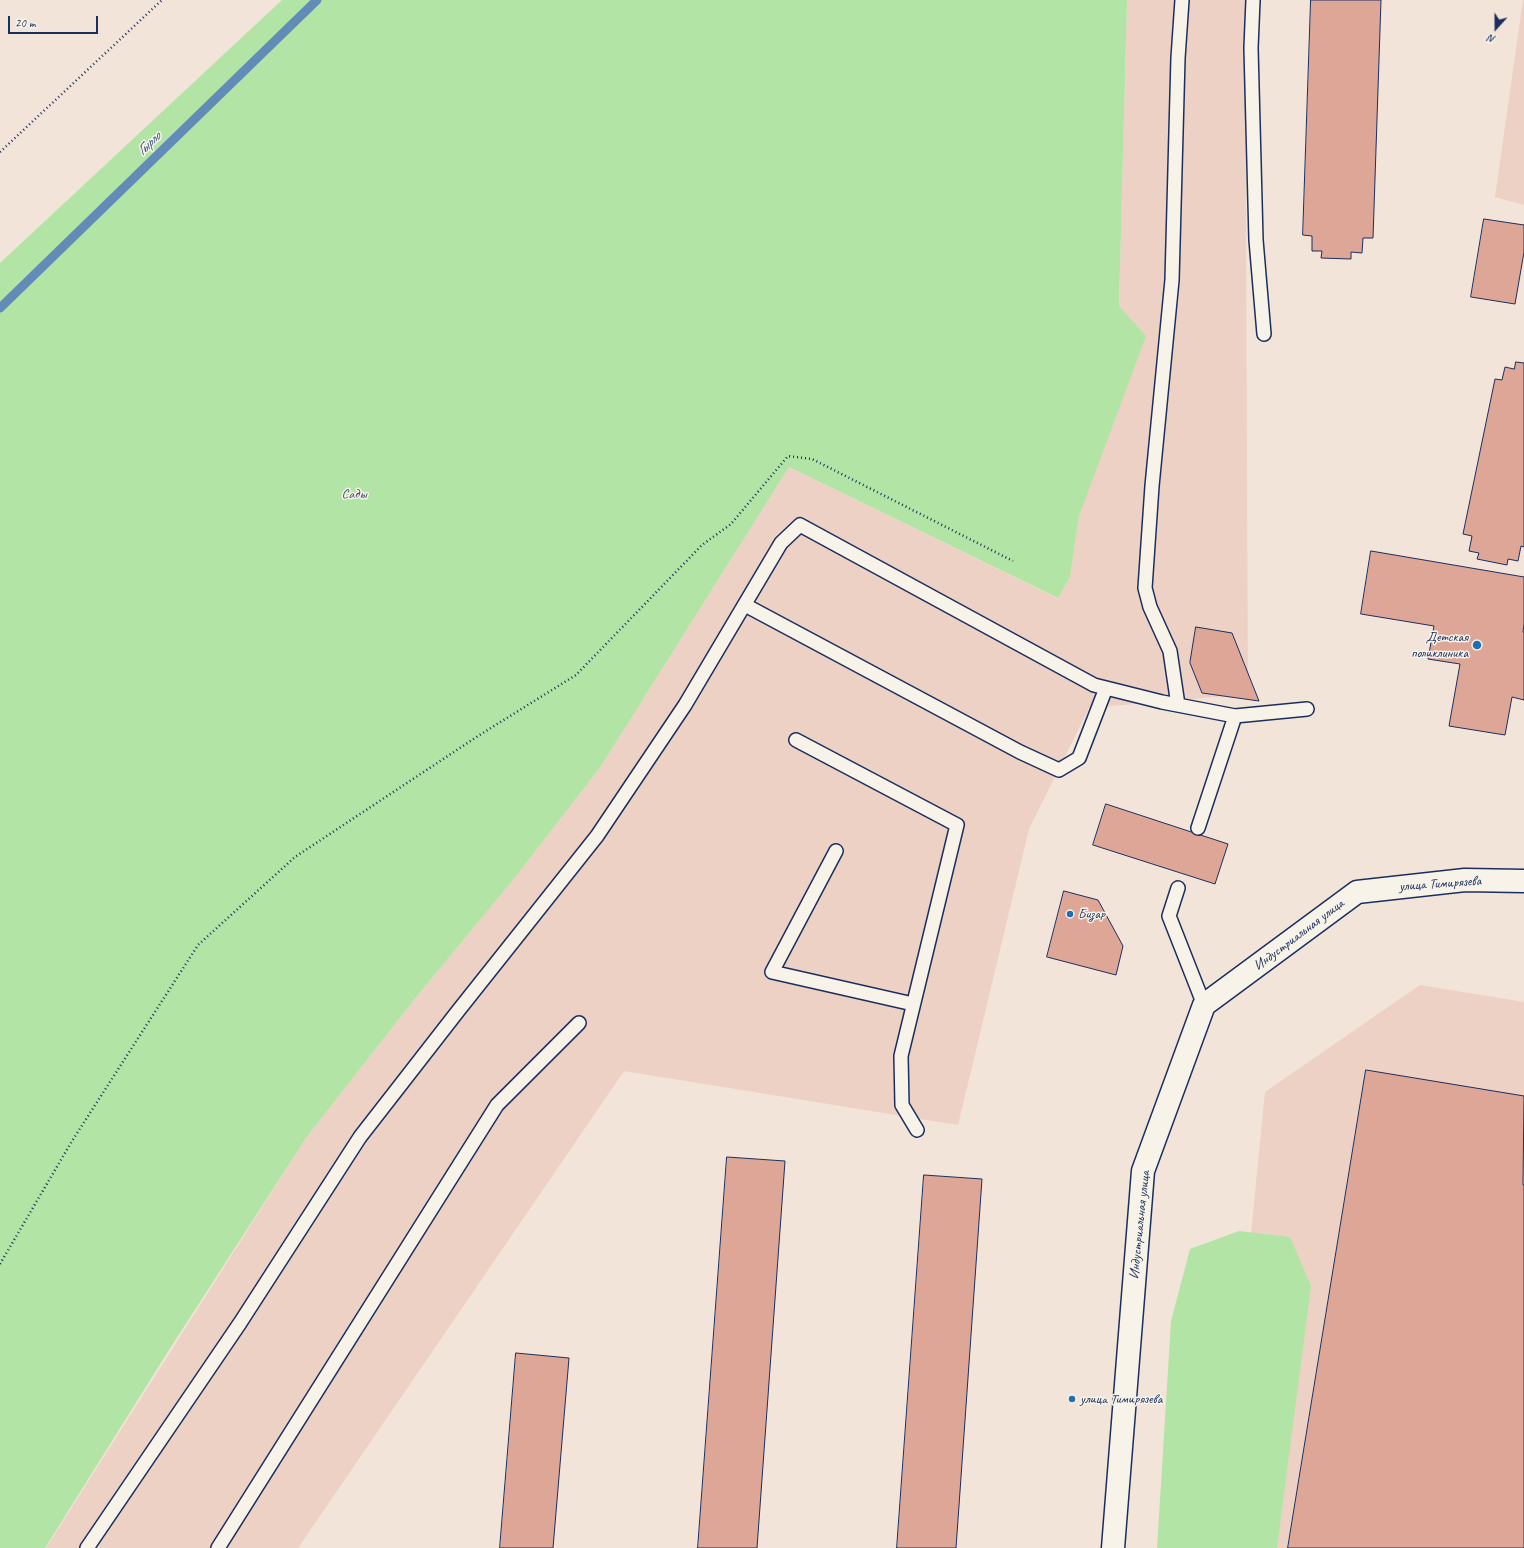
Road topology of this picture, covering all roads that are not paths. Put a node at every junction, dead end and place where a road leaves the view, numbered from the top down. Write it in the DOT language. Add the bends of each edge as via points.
graph roads {
  1 [pos="1182,0"];
  2 [pos="1253,0"];
  3 [pos="1264,334"];
  4 [pos="745,605"];
  5 [pos="1106,688"];
  6 [pos="1178,705"];
  7 [pos="1307,709"];
  8 [pos="1235,716"];
  9 [pos="796,740"];
  10 [pos="1198,828"];
  11 [pos="836,851"];
  12 [pos="1524,881"];
  13 [pos="1178,888"];
  14 [pos="1357,892"];
  15 [pos="913,1004"];
  16 [pos="1204,1005"];
  17 [pos="579,1023"];
  18 [pos="917,1130"];
  19 [pos="87,1548"];
  20 [pos="218,1548"];
  21 [pos="1113,1548"];
  1 -- 6 [label="lane" via="1172,280 1145,588 1150,607 1170,651"];
  2 -- 3 [label="lane" via="1251,48 1256,240"];
  4 -- 5 [label="lane" via="781,543 800,525 1094,685"];
  4 -- 5 [label="lane" via="1020,752 1059,770 1079,758"];
  4 -- 19 [label="lane" via="685,705 598,836 360,1137 240,1323"];
  5 -- 6 [label="lane"];
  6 -- 8 [label="lane"];
  7 -- 8 [label="lane"];
  8 -- 10 [label="lane"];
  9 -- 15 [label="lane" via="957,825"];
  11 -- 15 [label="lane" via="772,972"];
  12 -- 14 [label="street, улица Тимирязева" via="1465,880"];
  13 -- 16 [label="lane" via="1169,916"];
  14 -- 16 [label="street, Индустриальная улица"];
  15 -- 18 [label="lane" via="900,1056 902,1105"];
  16 -- 21 [label="street, Индустриальная улица" via="1143,1171"];
  17 -- 20 [label="lane" via="497,1106"];
}
